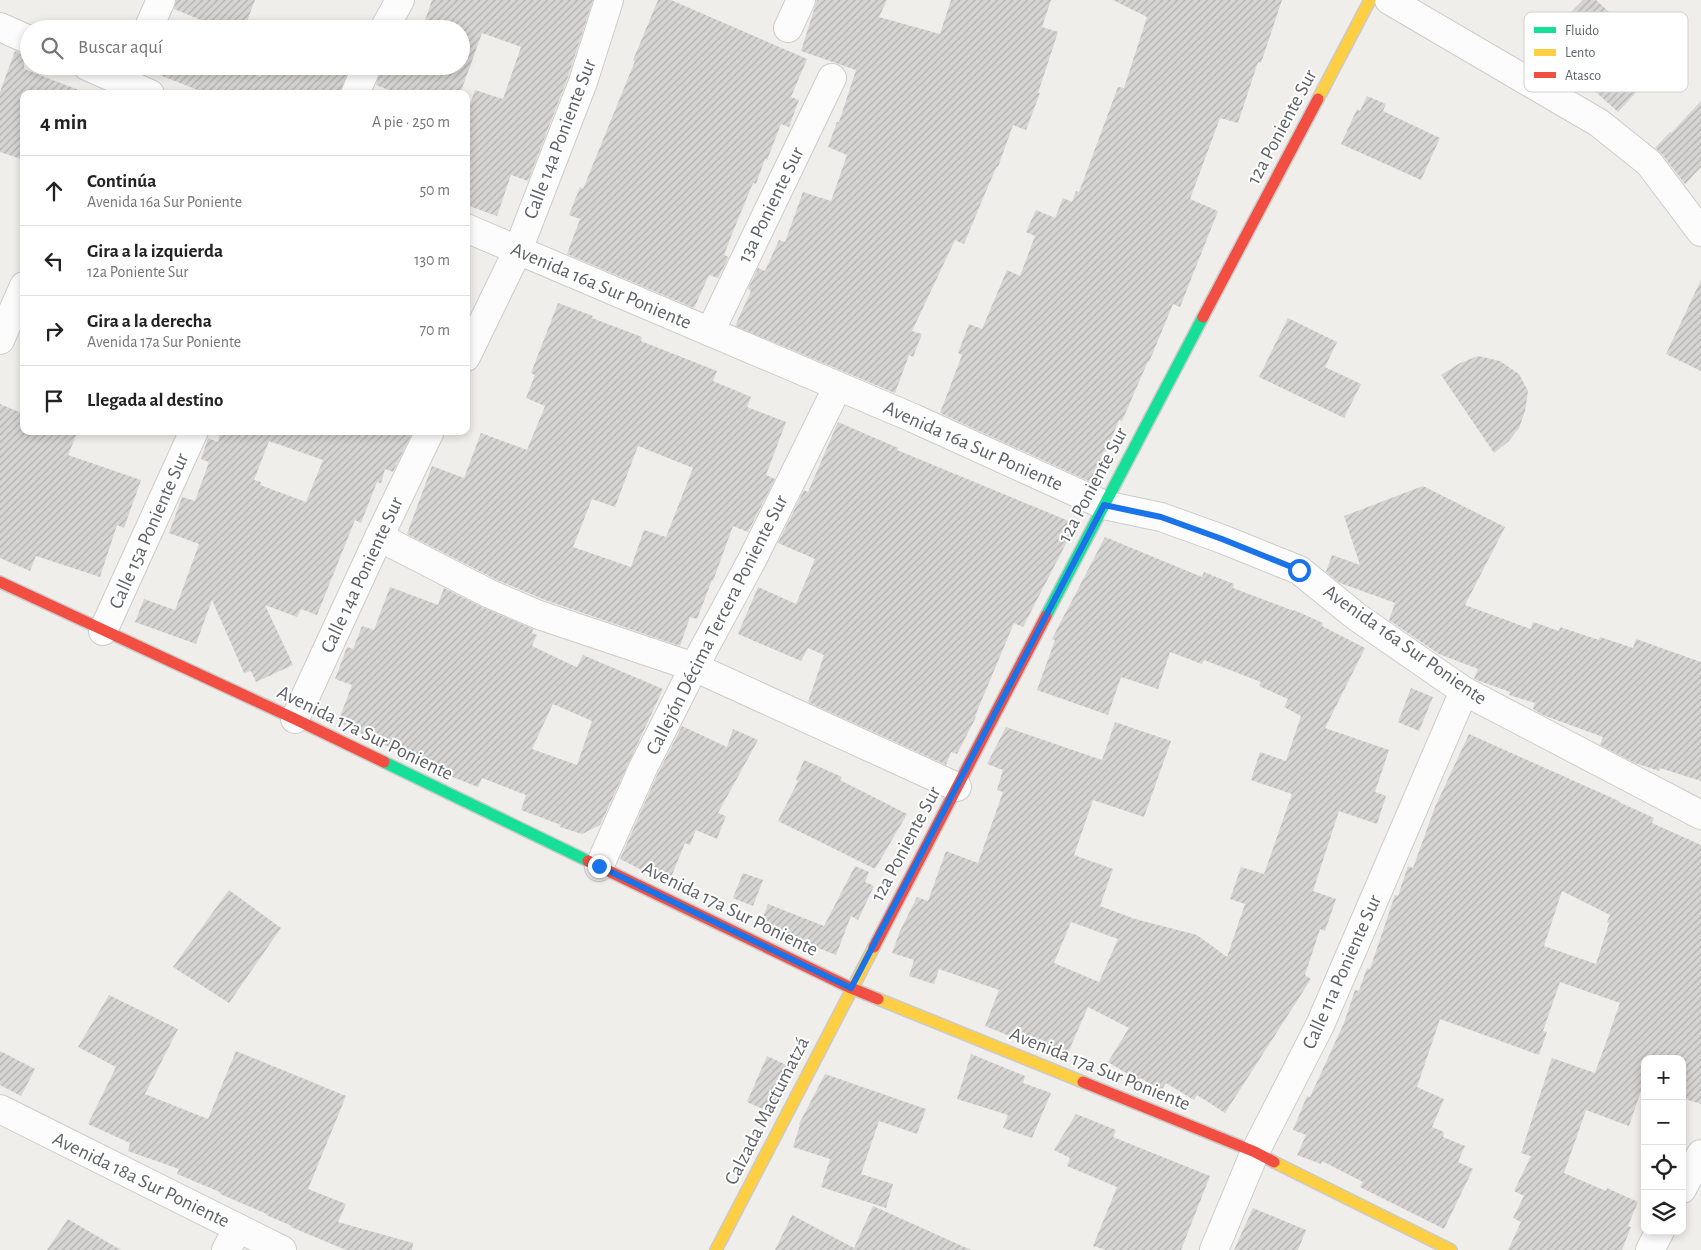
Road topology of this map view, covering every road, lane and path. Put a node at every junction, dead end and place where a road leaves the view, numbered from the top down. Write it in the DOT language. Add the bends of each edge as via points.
graph roads {
  1 [pos="161,0"];
  2 [pos="400,0"];
  3 [pos="609,0"];
  4 [pos="802,0"];
  5 [pos="1370,0"];
  6 [pos="1389,0"];
  7 [pos="152,20"];
  8 [pos="389,20"];
  9 [pos="0,27"];
  10 [pos="788,28"];
  11 [pos="20,36"];
  12 [pos="109,75"];
  13 [pos="363,75"];
  14 [pos="832,78"];
  15 [pos="1524,79"];
  16 [pos="124,81"];
  17 [pos="142,90"];
  18 [pos="357,90"];
  19 [pos="1546,92"];
  20 [pos="470,230"];
  21 [pos="1701,232"];
  22 [pos="518,250"];
  23 [pos="20,295"];
  24 [pos="710,332"];
  25 [pos="0,340"];
  26 [pos="470,348"];
  27 [pos="838,386"];
  28 [pos="192,435"];
  29 [pos="428,435"];
  30 [pos="1104,505"];
  31 [pos="379,538"];
  32 [pos="0,582"];
  33 [pos="103,631"];
  34 [pos="694,667"];
  35 [pos="1464,691"];
  36 [pos="295,719"];
  37 [pos="957,787"];
  38 [pos="1701,815"];
  39 [pos="599,866"];
  40 [pos="851,988"];
  41 [pos="0,1109"];
  42 [pos="1255,1152"];
  43 [pos="1701,1154"];
  44 [pos="1686,1182"];
  45 [pos="1658,1235"];
  46 [pos="232,1239"];
  47 [pos="282,1250"];
  48 [pos="716,1250"];
  49 [pos="1214,1250"];
  50 [pos="1451,1250"];
  51 [pos="1650,1250"];
  1 -- 7 [label="street"];
  2 -- 8 [label="street"];
  3 -- 22 [label="street, Calle 14a Poniente Sur" via="583,82"];
  4 -- 10 [label="street"];
  5 -- 30 [label="street, 12a Poniente Sur"];
  6 -- 15 [label="street"];
  9 -- 11 [label="street"];
  12 -- 16 [label="street"];
  13 -- 18 [label="street"];
  14 -- 24 [label="street, 13a Poniente Sur"];
  16 -- 17 [label="street"];
  19 -- 21 [label="street" via="1599,123 1649,163"];
  20 -- 22 [label="street, Avenida 16a Sur Poniente"];
  22 -- 24 [label="street, Avenida 16a Sur Poniente"];
  22 -- 26 [label="street, Calle 14a Poniente Sur"];
  23 -- 25 [label="street"];
  24 -- 27 [label="street, Avenida 16a Sur Poniente"];
  27 -- 30 [label="street, Avenida 16a Sur Poniente"];
  27 -- 34 [label="street, Callejón Décima Tercera Poniente Sur" via="752,560"];
  28 -- 33 [label="street, Calle 15a Poniente Sur"];
  29 -- 31 [label="street, Calle 14a Poniente Sur"];
  30 -- 35 [label="street, Avenida 16a Sur Poniente" via="1161,517 1299,570 1357,617"];
  30 -- 37 [label="street, 12a Poniente Sur"];
  31 -- 34 [label="street" via="539,615"];
  31 -- 36 [label="street, Calle 14a Poniente Sur"];
  32 -- 33 [label="street, Avenida 17a Sur Poniente"];
  33 -- 36 [label="street, Avenida 17a Sur Poniente"];
  34 -- 37 [label="street"];
  34 -- 39 [label="street, Callejón Décima Tercera Poniente Sur" via="642,768"];
  35 -- 38 [label="street, Avenida 16a Sur Poniente"];
  35 -- 42 [label="street, Calle 11a Poniente Sur" via="1320,1025"];
  36 -- 39 [label="street, Avenida 17a Sur Poniente"];
  37 -- 40 [label="street, 12a Poniente Sur"];
  39 -- 40 [label="street, Avenida 17a Sur Poniente"];
  40 -- 42 [label="street, Avenida 17a Sur Poniente"];
  40 -- 48 [label="street, Calzada Mactumatzá"];
  41 -- 46 [label="street, Avenida 18a Sur Poniente"];
  42 -- 49 [label="street, Calle 11a Poniente Sur"];
  42 -- 50 [label="street, Avenida 17a Sur Poniente"];
  43 -- 44 [label="street"];
  45 -- 51 [label="street"];
  46 -- 47 [label="street, Avenida 18a Sur Poniente"];
}
